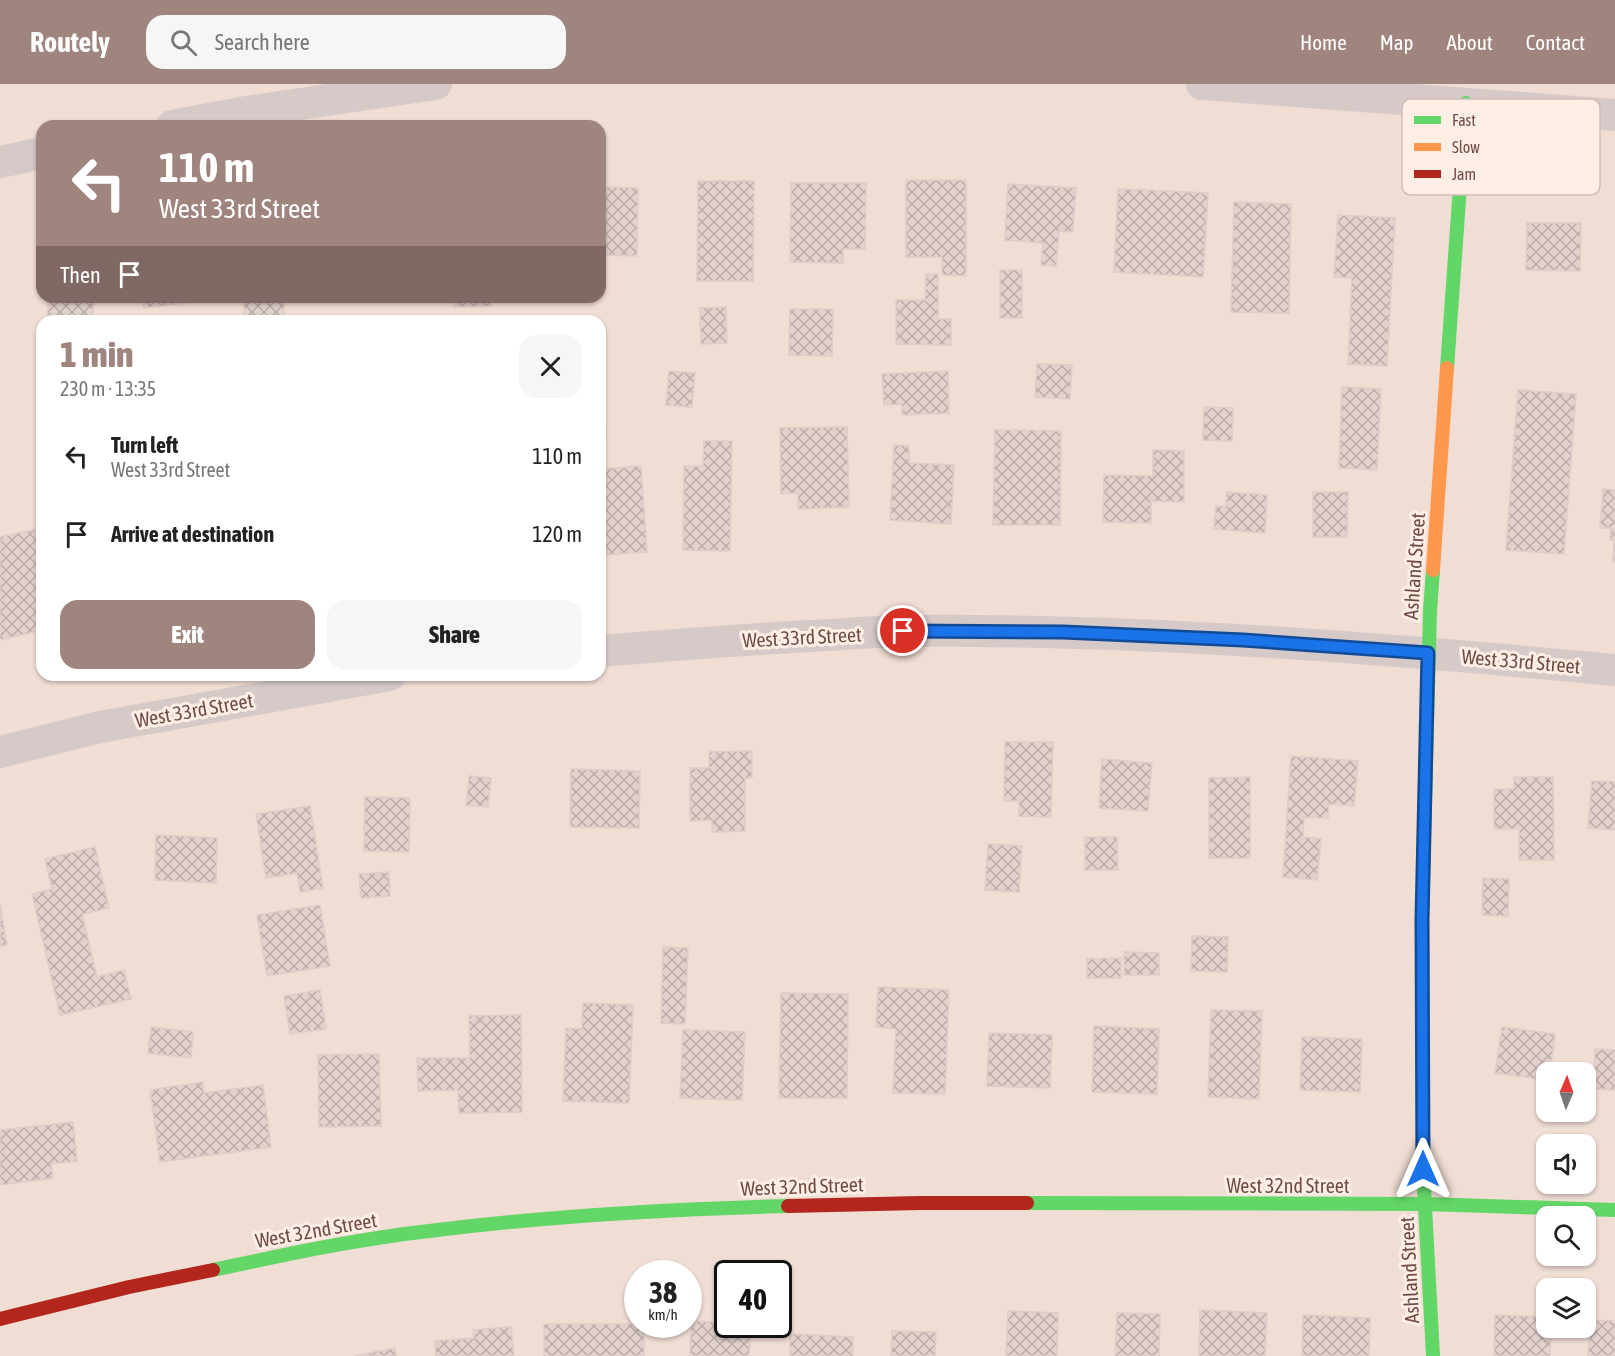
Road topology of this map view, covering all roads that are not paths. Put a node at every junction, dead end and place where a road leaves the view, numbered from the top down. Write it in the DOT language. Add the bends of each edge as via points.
graph roads {
  1 [pos="436,84"];
  2 [pos="1202,84"];
  3 [pos="1410,99"];
  4 [pos="1600,114"];
  5 [pos="1615,115"];
  6 [pos="204,120"];
  7 [pos="36,154"];
  8 [pos="0,162"];
  9 [pos="1460,195"];
  10 [pos="606,651"];
  11 [pos="1428,653"];
  12 [pos="1615,670"];
  13 [pos="357,681"];
  14 [pos="0,752"];
  15 [pos="1425,1204"];
  16 [pos="1615,1210"];
  17 [pos="0,1319"];
  18 [pos="1433,1356"];
  1 -- 6 [label="street"];
  2 -- 3 [label="street"];
  4 -- 5 [label="street"];
  7 -- 8 [label="street"];
  9 -- 11 [label="street, Ashland Street"];
  10 -- 11 [label="street, West 33rd Street" via="903,631 1063,632"];
  11 -- 12 [label="street, West 33rd Street"];
  11 -- 15 [label="street, Ashland Street" via="1422,919"];
  13 -- 14 [label="street, West 33rd Street" via="100,727"];
  15 -- 16 [label="street, West 32nd Street"];
  15 -- 17 [label="street, West 32nd Street" via="910,1203 576,1216 427,1231 293,1253"];
  15 -- 18 [label="street, Ashland Street"];
}
